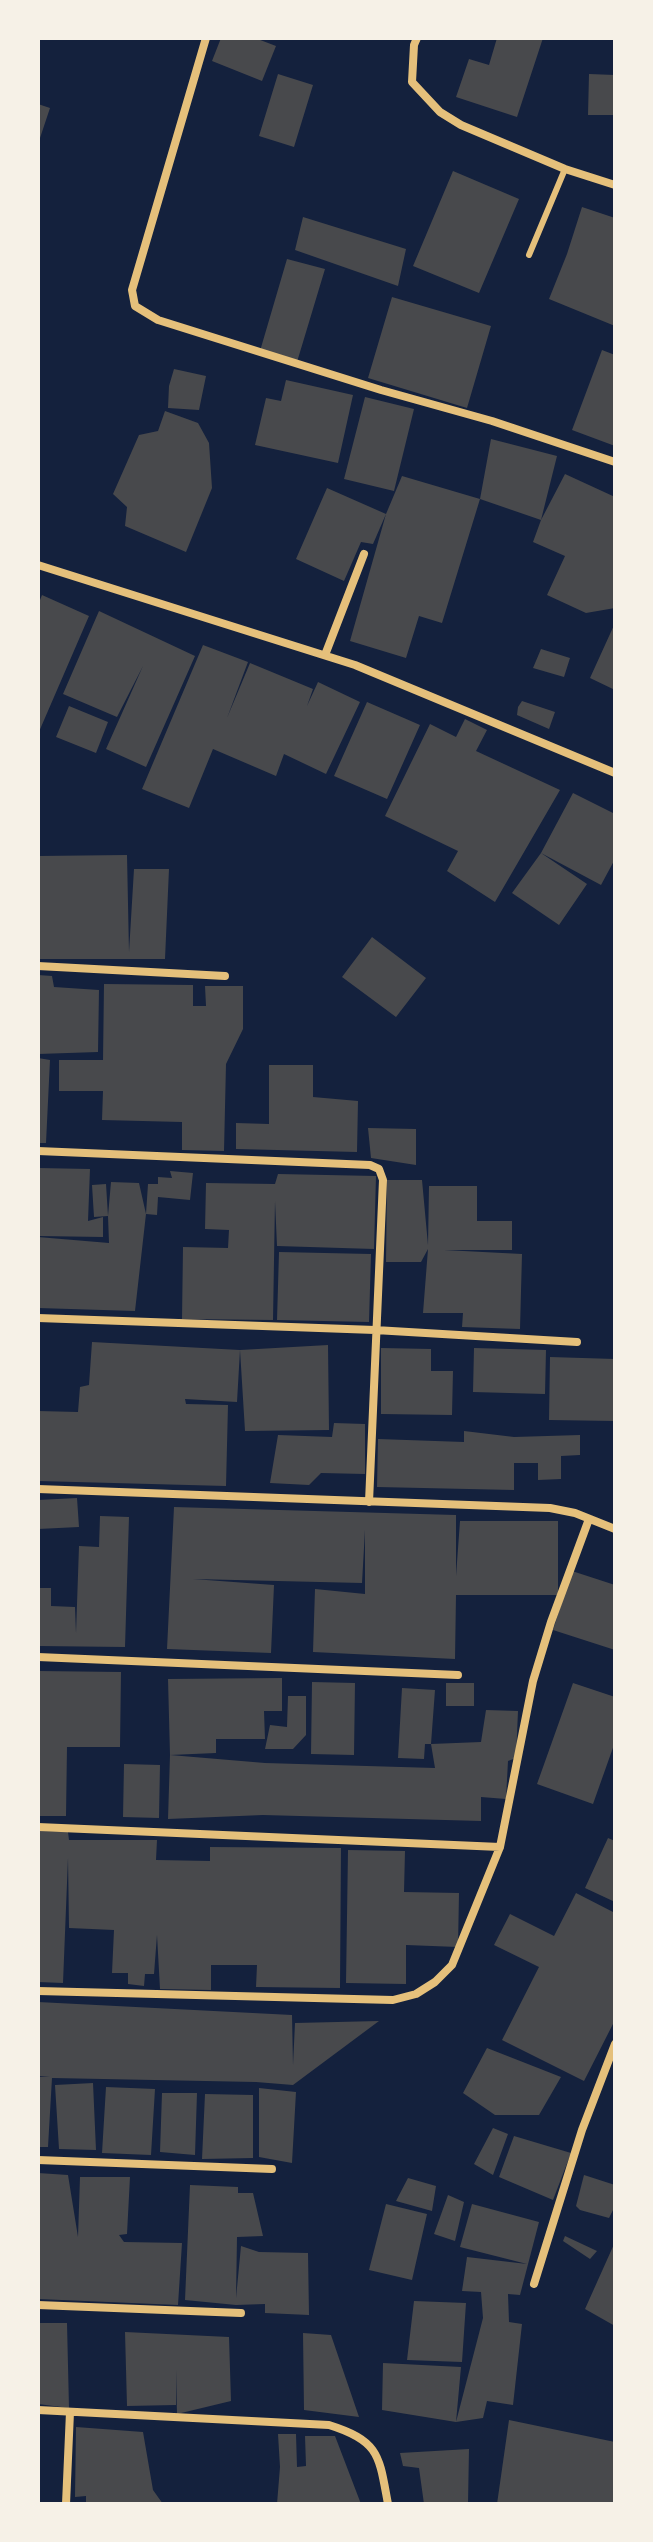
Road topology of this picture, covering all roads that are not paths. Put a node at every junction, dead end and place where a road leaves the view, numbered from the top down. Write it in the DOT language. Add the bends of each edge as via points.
graph roads {
  1 [pos="206,38"];
  2 [pos="417,38"];
  3 [pos="565,169"];
  4 [pos="615,185"];
  5 [pos="529,255"];
  6 [pos="615,462"];
  7 [pos="364,554"];
  8 [pos="38,565"];
  9 [pos="325,655"];
  10 [pos="615,773"];
  11 [pos="38,966"];
  12 [pos="225,976"];
  13 [pos="38,1151"];
  14 [pos="38,1318"];
  15 [pos="375,1330"];
  16 [pos="577,1342"];
  17 [pos="38,1489"];
  18 [pos="369,1502"];
  19 [pos="589,1519"];
  20 [pos="615,1529"];
  21 [pos="38,1657"];
  22 [pos="458,1675"];
  23 [pos="38,1827"];
  24 [pos="500,1847"];
  25 [pos="38,1991"];
  26 [pos="615,2044"];
  27 [pos="38,2160"];
  28 [pos="272,2169"];
  29 [pos="534,2284"];
  30 [pos="38,2305"];
  31 [pos="241,2313"];
  32 [pos="38,2410"];
  33 [pos="70,2412"];
  34 [pos="66,2504"];
  35 [pos="388,2504"];
  1 -- 6 [label="street" via="132,290 135,306 158,320"];
  2 -- 3 [label="street" via="412,82 440,112"];
  3 -- 4 [label="street"];
  3 -- 5 [label="lane"];
  7 -- 9 [label="street"];
  8 -- 9 [label="street"];
  9 -- 10 [label="street"];
  11 -- 12 [label="street"];
  13 -- 15 [label="street" via="379,1169 383,1180"];
  14 -- 15 [label="street"];
  15 -- 16 [label="street"];
  15 -- 18 [label="street"];
  17 -- 18 [label="street"];
  18 -- 19 [label="street" via="550,1508"];
  19 -- 20 [label="street"];
  19 -- 24 [label="street" via="533,1681"];
  21 -- 22 [label="street"];
  23 -- 24 [label="street"];
  24 -- 25 [label="street" via="452,1965 416,1994 393,2000"];
  26 -- 29 [label="street"];
  27 -- 28 [label="street"];
  30 -- 31 [label="street"];
  32 -- 33 [label="street"];
  33 -- 34 [label="street"];
  33 -- 35 [label="street" via="329,2425 368,2442 380,2463"];
}
